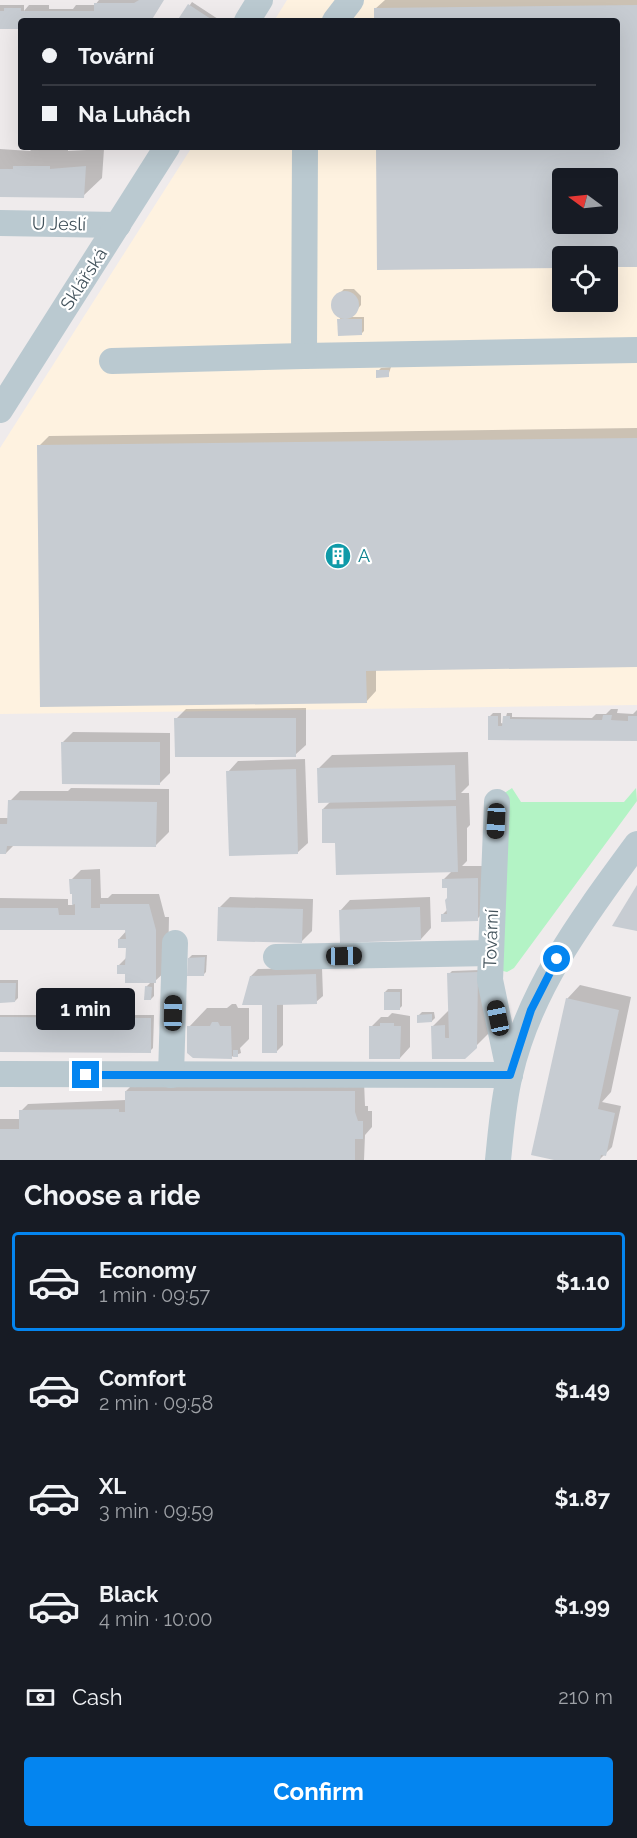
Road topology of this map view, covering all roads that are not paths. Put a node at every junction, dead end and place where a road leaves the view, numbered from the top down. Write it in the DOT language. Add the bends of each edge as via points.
graph roads {
  1 [pos="260,0"];
  2 [pos="351,0"];
  3 [pos="249,18"];
  4 [pos="337,18"];
  5 [pos="166,150"];
  6 [pos="305,150"];
  7 [pos="0,223"];
  8 [pos="118,225"];
  9 [pos="637,350"];
  10 [pos="304,356"];
  11 [pos="112,361"];
  12 [pos="0,410"];
  13 [pos="497,802"];
  14 [pos="637,844"];
  15 [pos="175,943"];
  16 [pos="491,953"];
  17 [pos="276,957"];
  18 [pos="0,1074"];
  19 [pos="171,1075"];
  20 [pos="510,1075"];
  21 [pos="498,1160"];
  1 -- 3 [label="street"];
  2 -- 4 [label="street"];
  5 -- 8 [label="street, Sklářská"];
  6 -- 10 [label="street"];
  7 -- 8 [label="street, U Jeslí"];
  8 -- 12 [label="street, Sklářská"];
  9 -- 10 [label="street"];
  10 -- 11 [label="street"];
  13 -- 16 [label="street, Tovární"];
  14 -- 20 [label="street, Tovární" via="557,959 531,1010"];
  15 -- 19 [label="street"];
  16 -- 17 [label="street"];
  16 -- 20 [label="street, Tovární" via="490,980"];
  18 -- 19 [label="street"];
  19 -- 20 [label="street"];
  20 -- 21 [label="street, Tovární"];
}
